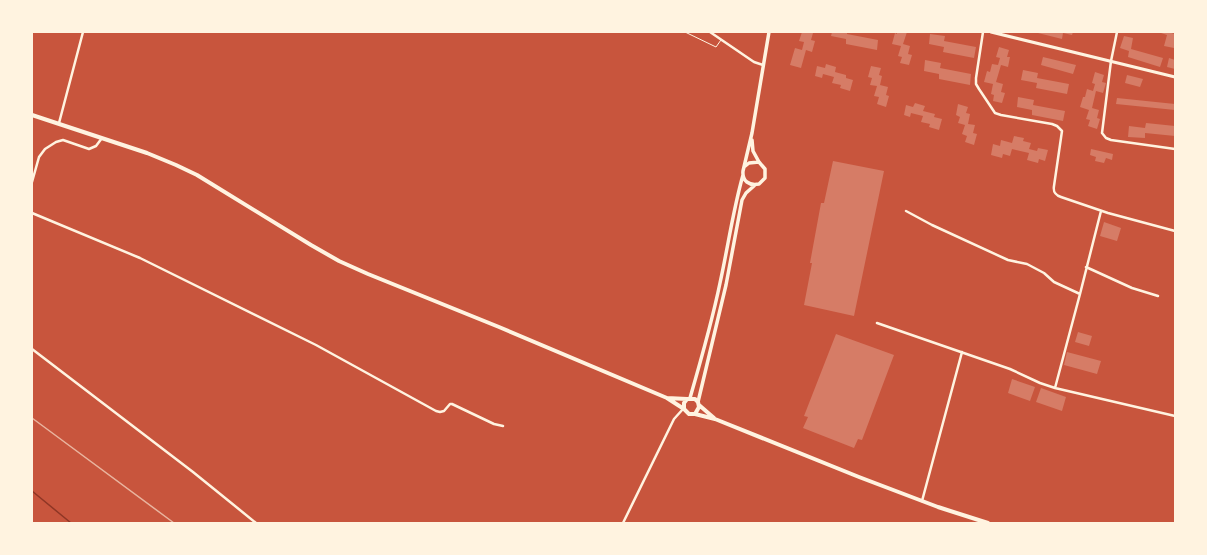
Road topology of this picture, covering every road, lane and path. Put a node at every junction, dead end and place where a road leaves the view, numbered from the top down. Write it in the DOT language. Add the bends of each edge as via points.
graph roads {
  1 [pos="83,32"];
  2 [pos="685,32"];
  3 [pos="710,32"];
  4 [pos="769,32"];
  5 [pos="983,32"];
  6 [pos="991,32"];
  7 [pos="1117,32"];
  8 [pos="1005,34"];
  9 [pos="721,40"];
  10 [pos="1111,61"];
  11 [pos="763,66"];
  12 [pos="1175,77"];
  13 [pos="32,115"];
  14 [pos="59,123"];
  15 [pos="752,133"];
  16 [pos="102,138"];
  17 [pos="1175,149"];
  18 [pos="759,162"];
  19 [pos="744,167"];
  20 [pos="743,175"];
  21 [pos="32,182"];
  22 [pos="755,185"];
  23 [pos="906,211"];
  24 [pos="1101,211"];
  25 [pos="32,213"];
  26 [pos="1175,231"];
  27 [pos="1086,267"];
  28 [pos="1080,294"];
  29 [pos="1158,296"];
  30 [pos="876,323"];
  31 [pos="32,349"];
  32 [pos="962,352"];
  33 [pos="1055,388"];
  34 [pos="667,398"];
  35 [pos="688,399"];
  36 [pos="699,404"];
  37 [pos="684,409"];
  38 [pos="695,414"];
  39 [pos="1175,416"];
  40 [pos="715,419"];
  41 [pos="503,426"];
  42 [pos="922,501"];
  43 [pos="256,523"];
  44 [pos="623,523"];
  45 [pos="988,523"];
  1 -- 14 [label="street"];
  2 -- 9 [label="lane" via="716,47"];
  3 -- 9 [label="street"];
  4 -- 11 [label="main road"];
  5 -- 24 [label="street" via="976,78 979,89 995,113 1052,124 1060,128 1063,134 1053,190 1061,197"];
  6 -- 8 [label="street"];
  7 -- 10 [label="street"];
  8 -- 10 [label="street"];
  9 -- 11 [label="street"];
  10 -- 12 [label="street"];
  10 -- 17 [label="street" via="1101,129 1104,136 1111,140"];
  11 -- 15 [label="main road"];
  13 -- 14 [label="highway"];
  14 -- 16 [label="highway"];
  15 -- 18 [label="main road" via="753,151"];
  15 -- 19 [label="main road"];
  16 -- 21 [label="street" via="96,146 89,149 63,140 56,142 39,157"];
  16 -- 34 [label="highway" via="147,153 196,175 340,261 368,274"];
  18 -- 19 [label="main road" via="752,162"];
  18 -- 22 [label="main road" via="764,166 766,173 762,181"];
  19 -- 20 [label="main road"];
  20 -- 22 [label="main road" via="748,183"];
  20 -- 35 [label="main road" via="707,340"];
  22 -- 36 [label="main road" via="742,200"];
  23 -- 28 [label="street" via="1003,257 1027,264 1054,282"];
  24 -- 26 [label="street"];
  24 -- 27 [label="street"];
  25 -- 41 [label="street" via="140,258 316,345 436,411 444,411 452,404"];
  27 -- 28 [label="street"];
  27 -- 29 [label="street" via="1132,288"];
  28 -- 33 [label="street"];
  30 -- 32 [label="street"];
  31 -- 43 [label="street"];
  32 -- 33 [label="street"];
  32 -- 42 [label="street"];
  33 -- 39 [label="street"];
  34 -- 35 [label="highway"];
  34 -- 37 [label="highway"];
  35 -- 36 [label="highway" via="695,399"];
  35 -- 37 [label="highway" via="684,403"];
  36 -- 38 [label="highway" via="699,410"];
  36 -- 40 [label="highway"];
  37 -- 38 [label="highway" via="687,413"];
  37 -- 44 [label="street" via="674,419"];
  38 -- 40 [label="highway"];
  40 -- 42 [label="highway"];
  42 -- 45 [label="highway"];
}
